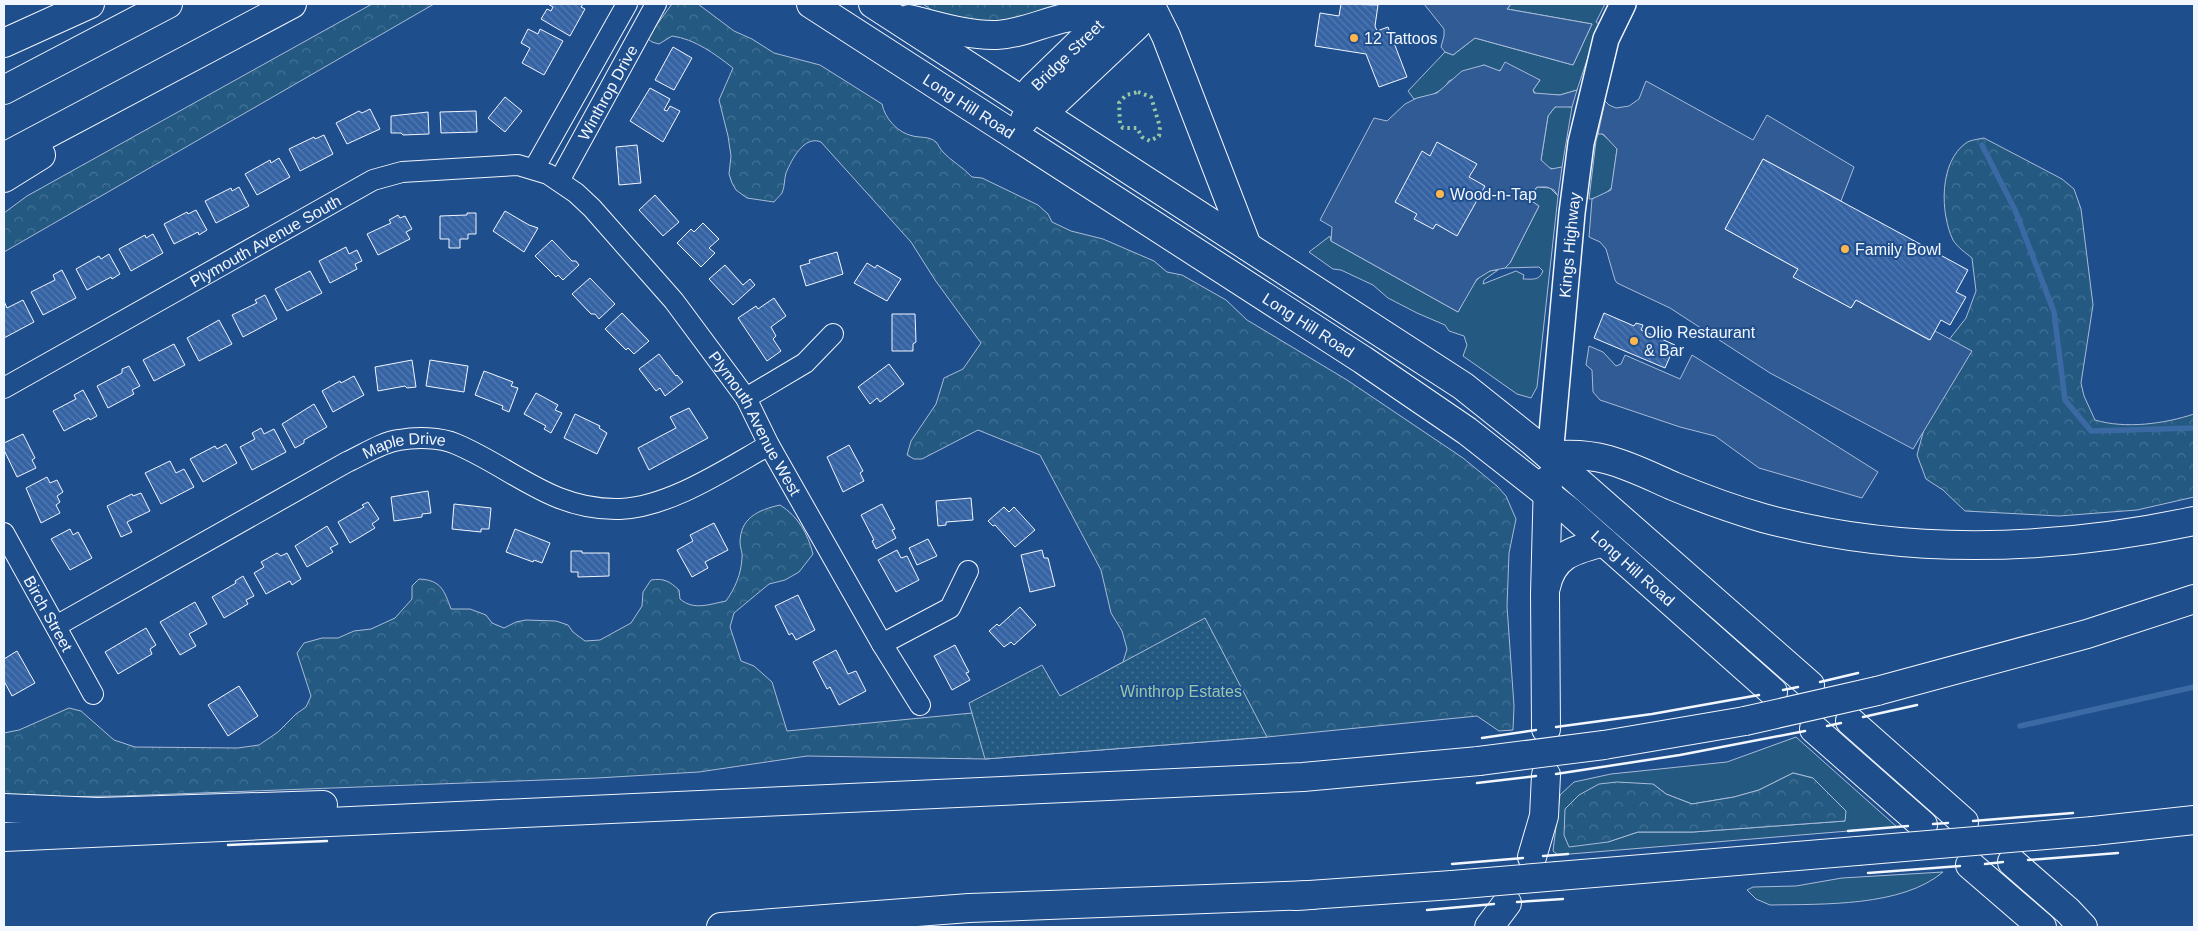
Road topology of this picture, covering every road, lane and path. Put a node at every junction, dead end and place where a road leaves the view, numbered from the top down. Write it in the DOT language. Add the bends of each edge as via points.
graph roads {
  1 [pos="43,4"];
  2 [pos="90,4"];
  3 [pos="168,4"];
  4 [pos="292,4"];
  5 [pos="627,4"];
  6 [pos="656,4"];
  7 [pos="811,4"];
  8 [pos="1623,4"];
  9 [pos="1151,5"];
  10 [pos="881,9"];
  11 [pos="1111,17"];
  12 [pos="4,26"];
  13 [pos="4,43"];
  14 [pos="139,85"];
  15 [pos="4,90"];
  16 [pos="1033,107"];
  17 [pos="1015,136"];
  18 [pos="4,157"];
  19 [pos="547,175"];
  20 [pos="4,178"];
  21 [pos="1247,246"];
  22 [pos="833,334"];
  23 [pos="4,388"];
  24 [pos="746,398"];
  25 [pos="769,445"];
  26 [pos="1550,456"];
  27 [pos="1548,493"];
  28 [pos="2194,521"];
  29 [pos="4,533"];
  30 [pos="1604,542"];
  31 [pos="968,571"];
  32 [pos="1545,594"];
  33 [pos="2194,599"];
  34 [pos="56,626"];
  35 [pos="882,644"];
  36 [pos="1810,685"];
  37 [pos="1773,692"];
  38 [pos="93,694"];
  39 [pos="920,705"];
  40 [pos="1850,720"];
  41 [pos="1546,729"];
  42 [pos="1814,729"];
  43 [pos="1546,775"];
  44 [pos="684,806"];
  45 [pos="4,808"];
  46 [pos="2194,820"];
  47 [pos="1964,822"];
  48 [pos="1923,825"];
  49 [pos="4,837"];
  50 [pos="1532,857"];
  51 [pos="2012,862"];
  52 [pos="1970,865"];
  53 [pos="1312,895"];
  54 [pos="1507,903"];
  55 [pos="721,927"];
  56 [pos="898,927"];
  57 [pos="1489,927"];
  58 [pos="2042,927"];
  59 [pos="2083,927"];
  1 -- 12 [label="highway"];
  2 -- 13 [label="highway"];
  3 -- 15 [label="highway"];
  4 -- 14 [label="highway"];
  5 -- 19 [label="street, Winthrop Drive"];
  6 -- 19 [label="street, Winthrop Drive"];
  7 -- 17 [label="highway, Long Hill Road"];
  8 -- 26 [label="main road, Kings Highway" via="1606,39 1581,143"];
  9 -- 11 [label="highway, Bridge Street"];
  9 -- 16 [label="highway, Bridge Street" via="1137,25 1054,103 1045,108"];
  9 -- 21 [label="highway"];
  10 -- 11 [label="highway" via="969,33 998,35 1067,18"];
  10 -- 16 [label="highway, Long Hill Road"];
  11 -- 16 [label="highway, Bridge Street" via="1092,29 1032,89"];
  14 -- 18 [label="highway"];
  14 -- 20 [label="highway"];
  16 -- 17 [label="highway, Bridge Street"];
  16 -- 21 [label="highway, Long Hill Road"];
  17 -- 27 [label="highway, Long Hill Road" via="1389,377 1473,435"];
  19 -- 23 [label="street, Plymouth Avenue South" via="518,165 474,166 402,172 373,180"];
  19 -- 24 [label="street, Plymouth Avenue West" via="576,193 618,235 674,301"];
  21 -- 26 [label="highway, Long Hill Road" via="1450,377"];
  22 -- 24 [label="street" via="805,363"];
  24 -- 25 [label="street, Plymouth Avenue West"];
  25 -- 34 [label="street, Maple Drive" via="674,496 620,509 565,502 454,443 422,438 397,440 347,462"];
  25 -- 35 [label="street, Plymouth Avenue West"];
  26 -- 27 [label="highway, Kings Highway"];
  26 -- 28 [label="highway" via="1613,461 1701,497 1762,517 1889,542 1960,545 2039,543 2134,533"];
  26 -- 36 [label="highway, Long Hill Road"];
  27 -- 30 [label="highway, Long Hill Road"];
  27 -- 32 [label="highway, Kings Highway"];
  29 -- 34 [label="street, Birch Street"];
  30 -- 32 [label="highway" via="1560,559 1549,574"];
  30 -- 37 [label="highway, Long Hill Road"];
  31 -- 35 [label="street" via="950,608"];
  32 -- 41 [label="highway"];
  33 -- 44 [label="highway, bridge" via="2087,634 1878,692 1745,721 1604,745 1479,761 1303,777"];
  34 -- 38 [label="street, Birch Street"];
  35 -- 39 [label="street, Plymouth Avenue West"];
  40 -- 47 [label="highway"];
  42 -- 48 [label="highway"];
  43 -- 50 [label="highway" via="1544,816"];
  44 -- 45 [label="highway" via="428,801 98,812"];
  44 -- 49 [label="highway"];
  46 -- 53 [label="highway, bridge"];
  51 -- 59 [label="highway"];
  52 -- 58 [label="highway"];
  53 -- 55 [label="highway" via="969,908"];
  53 -- 56 [label="highway"];
  54 -- 57 [label="highway"];
}
